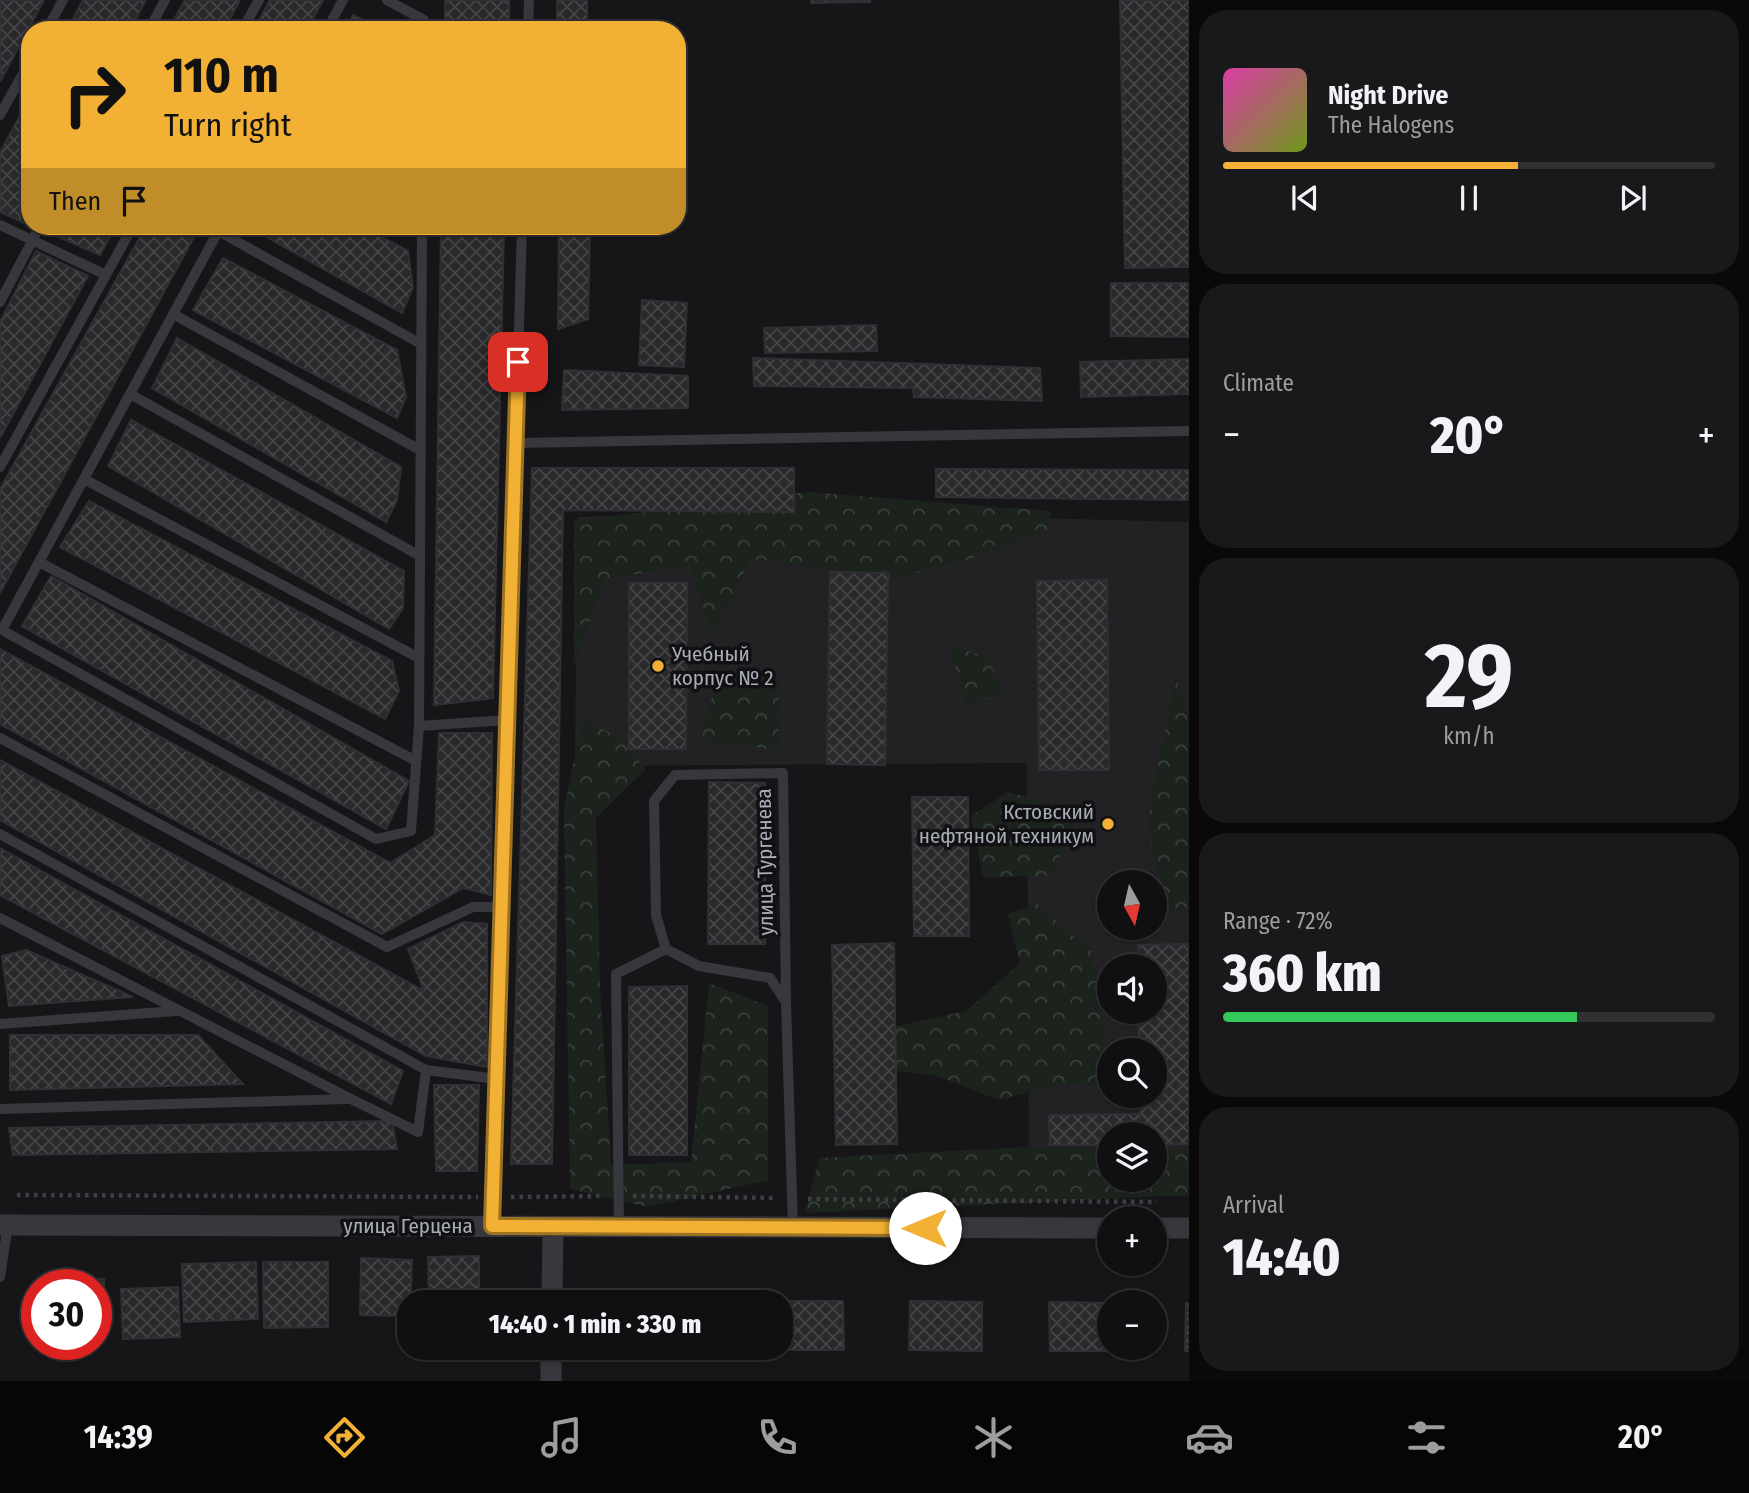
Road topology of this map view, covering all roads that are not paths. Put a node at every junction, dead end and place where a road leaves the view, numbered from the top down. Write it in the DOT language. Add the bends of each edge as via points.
graph roads {
  1 [pos="63,0"];
  2 [pos="165,0"];
  3 [pos="259,0"];
  4 [pos="343,0"];
  5 [pos="387,0"];
  6 [pos="529,0"];
  7 [pos="52,21"];
  8 [pos="154,21"];
  9 [pos="247,21"];
  10 [pos="332,21"];
  11 [pos="424,21"];
  12 [pos="528,21"];
  13 [pos="21,78"];
  14 [pos="0,116"];
  15 [pos="0,225"];
  16 [pos="35,235"];
  17 [pos="129,235"];
  18 [pos="216,235"];
  19 [pos="232,235"];
  20 [pos="422,235"];
  21 [pos="522,235"];
  22 [pos="32,241"];
  23 [pos="106,275"];
  24 [pos="0,302"];
  25 [pos="173,314"];
  26 [pos="421,344"];
  27 [pos="130,394"];
  28 [pos="1189,431"];
  29 [pos="516,443"];
  30 [pos="421,450"];
  31 [pos="0,467"];
  32 [pos="84,479"];
  33 [pos="420,556"];
  34 [pos="39,562"];
  35 [pos="419,659"];
  36 [pos="508,720"];
  37 [pos="419,726"];
  38 [pos="0,738"];
  39 [pos="416,761"];
  40 [pos="0,834"];
  41 [pos="502,907"];
  42 [pos="0,918"];
  43 [pos="666,949"];
  44 [pos="786,1002"];
  45 [pos="178,1010"];
  46 [pos="0,1024"];
  47 [pos="426,1070"];
  48 [pos="497,1079"];
  49 [pos="351,1099"];
  50 [pos="0,1109"];
  51 [pos="4,1226"];
  52 [pos="492,1226"];
  53 [pos="553,1227"];
  54 [pos="620,1227"];
  55 [pos="793,1228"];
  56 [pos="1097,1228"];
  57 [pos="1167,1228"];
  58 [pos="1189,1228"];
  59 [pos="0,1277"];
  60 [pos="552,1290"];
  61 [pos="551,1360"];
  62 [pos="551,1381"];
  1 -- 7 [label="lane"];
  2 -- 8 [label="lane"];
  3 -- 9 [label="lane"];
  4 -- 10 [label="lane"];
  5 -- 11 [label="lane"];
  6 -- 12 [label="lane"];
  13 -- 14 [label="lane"];
  15 -- 22 [label="lane"];
  16 -- 22 [label="lane"];
  17 -- 23 [label="lane"];
  18 -- 25 [label="lane"];
  19 -- 26 [label="lane"];
  20 -- 26 [label="lane"];
  21 -- 29 [label="lane"];
  22 -- 23 [label="lane"];
  22 -- 24 [label="lane"];
  23 -- 31 [label="lane"];
  25 -- 27 [label="lane"];
  25 -- 30 [label="lane"];
  26 -- 30 [label="lane"];
  27 -- 32 [label="lane"];
  27 -- 33 [label="lane"];
  28 -- 29 [label="lane"];
  29 -- 36 [label="lane"];
  30 -- 33 [label="lane"];
  32 -- 34 [label="lane"];
  32 -- 35 [label="lane"];
  33 -- 35 [label="lane"];
  34 -- 39 [label="lane"];
  34 -- 39 [label="lane" via="2,630 376,839 411,831"];
  35 -- 37 [label="lane"];
  36 -- 37 [label="lane"];
  36 -- 41 [label="lane"];
  37 -- 39 [label="lane"];
  38 -- 41 [label="lane" via="387,947 472,907"];
  40 -- 47 [label="lane"];
  41 -- 48 [label="lane"];
  42 -- 45 [label="lane"];
  43 -- 44 [label="lane" via="699,966 770,978"];
  43 -- 44 [label="lane, улица Тургенева" via="656,915 654,801 675,775 783,772"];
  43 -- 54 [label="lane" via="617,974"];
  44 -- 55 [label="lane, улица Тургенева"];
  45 -- 46 [label="lane"];
  45 -- 49 [label="lane"];
  47 -- 48 [label="lane"];
  47 -- 49 [label="lane" via="418,1132"];
  48 -- 52 [label="lane"];
  49 -- 50 [label="lane"];
  51 -- 52 [label="street, улица Герцена"];
  51 -- 59 [label="lane"];
  52 -- 53 [label="street, улица Герцена"];
  53 -- 54 [label="street, улица Герцена"];
  53 -- 60 [label="street"];
  54 -- 55 [label="street, улица Герцена"];
  55 -- 56 [label="street, улица Герцена"];
  57 -- 58 [label="street"];
  61 -- 62 [label="street"];
}
